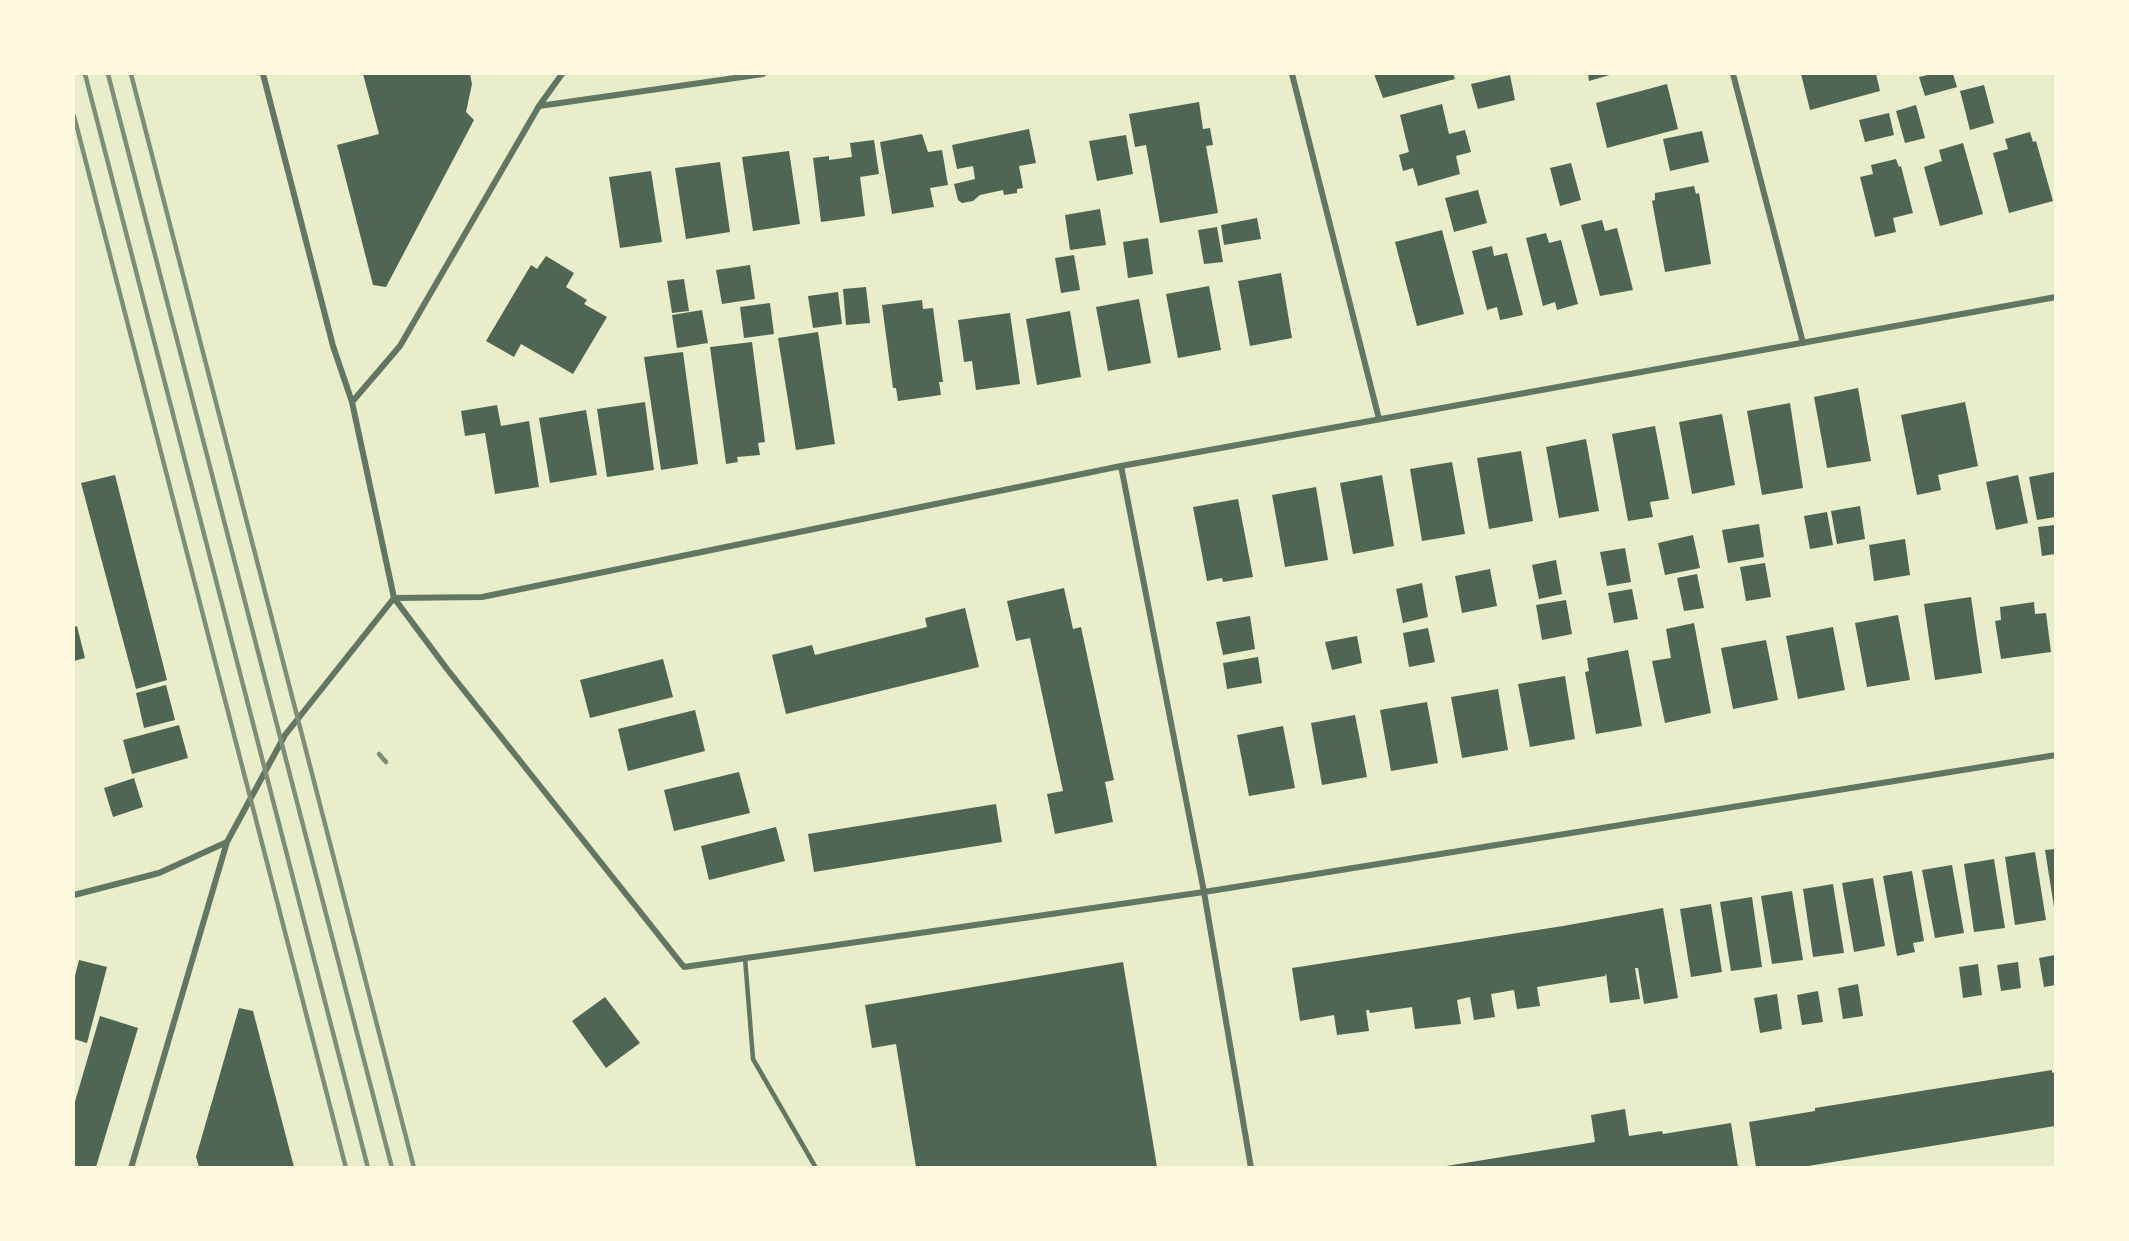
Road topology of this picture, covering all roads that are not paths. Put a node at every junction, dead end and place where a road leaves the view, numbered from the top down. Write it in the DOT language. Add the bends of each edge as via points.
graph roads {
  1 [pos="262,74"];
  2 [pos="562,74"];
  3 [pos="763,74"];
  4 [pos="1292,74"];
  5 [pos="1733,74"];
  6 [pos="539,106"];
  7 [pos="2055,297"];
  8 [pos="1803,343"];
  9 [pos="352,402"];
  10 [pos="1379,419"];
  11 [pos="1121,466"];
  12 [pos="394,598"];
  13 [pos="2055,755"];
  14 [pos="228,842"];
  15 [pos="1204,892"];
  16 [pos="74,895"];
  17 [pos="745,958"];
  18 [pos="132,1167"];
  19 [pos="816,1167"];
  20 [pos="1251,1167"];
  1 -- 9 [label="street" via="333,346"];
  2 -- 6 [label="street"];
  3 -- 6 [label="street"];
  4 -- 10 [label="street"];
  5 -- 8 [label="street"];
  6 -- 9 [label="street" via="400,346"];
  7 -- 8 [label="street"];
  8 -- 10 [label="street"];
  9 -- 12 [label="street"];
  10 -- 11 [label="street"];
  11 -- 12 [label="street" via="482,597"];
  11 -- 15 [label="street"];
  12 -- 14 [label="street" via="285,735"];
  12 -- 17 [label="street" via="684,967"];
  13 -- 15 [label="street"];
  14 -- 16 [label="street" via="159,873"];
  14 -- 18 [label="street"];
  15 -- 17 [label="street"];
  15 -- 20 [label="street"];
  17 -- 19 [label="lane" via="753,1059"];
}
